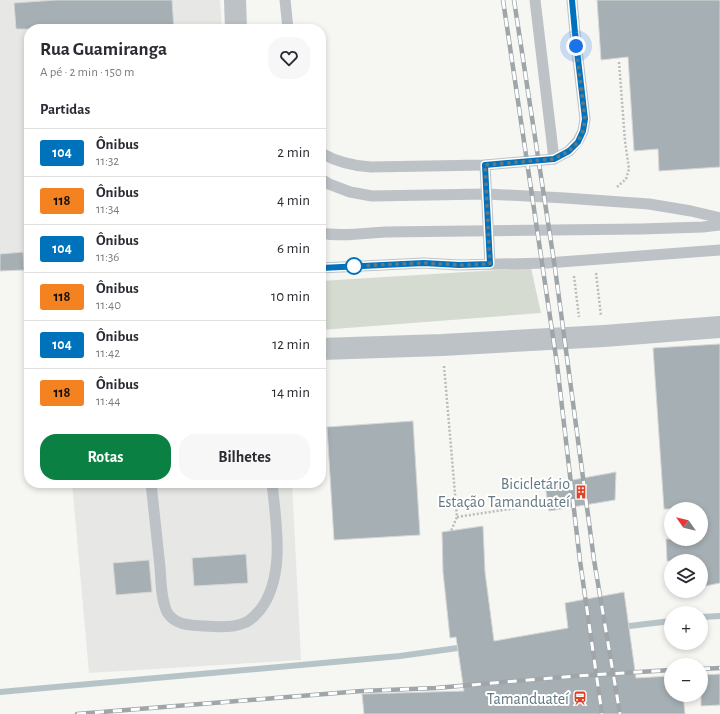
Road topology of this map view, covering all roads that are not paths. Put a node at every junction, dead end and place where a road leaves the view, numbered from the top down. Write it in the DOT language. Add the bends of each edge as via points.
graph roads {
  1 [pos="235,0"];
  2 [pos="285,0"];
  3 [pos="535,0"];
  4 [pos="572,0"];
  5 [pos="236,24"];
  6 [pos="287,24"];
  7 [pos="326,155"];
  8 [pos="554,159"];
  9 [pos="485,165"];
  10 [pos="326,182"];
  11 [pos="486,194"];
  12 [pos="720,218"];
  13 [pos="720,225"];
  14 [pos="488,232"];
  15 [pos="326,234"];
  16 [pos="720,250"];
  17 [pos="490,264"];
  18 [pos="326,268"];
  19 [pos="720,327"];
  20 [pos="326,349"];
  21 [pos="152,488"];
  22 [pos="272,488"];
  1 -- 5 [label="street"];
  2 -- 6 [label="lane"];
  3 -- 8 [label="lane"];
  4 -- 8 [label="lane" via="585,119 578,142 569,151"];
  7 -- 9 [label="lane" via="344,163 371,167"];
  8 -- 9 [label="lane"];
  9 -- 11 [label="lane"];
  10 -- 11 [label="lane" via="350,192 372,196"];
  11 -- 12 [label="lane" via="649,204 691,210"];
  11 -- 14 [label="lane"];
  13 -- 14 [label="lane"];
  14 -- 15 [label="lane"];
  14 -- 17 [label="lane"];
  16 -- 17 [label="lane" via="547,263"];
  17 -- 18 [label="lane" via="424,263"];
  19 -- 20 [label="street" via="442,345"];
  21 -- 22 [label="lane" via="162,592 167,612 175,621 183,624 214,627 237,626 254,618 269,594 277,563"];
}
